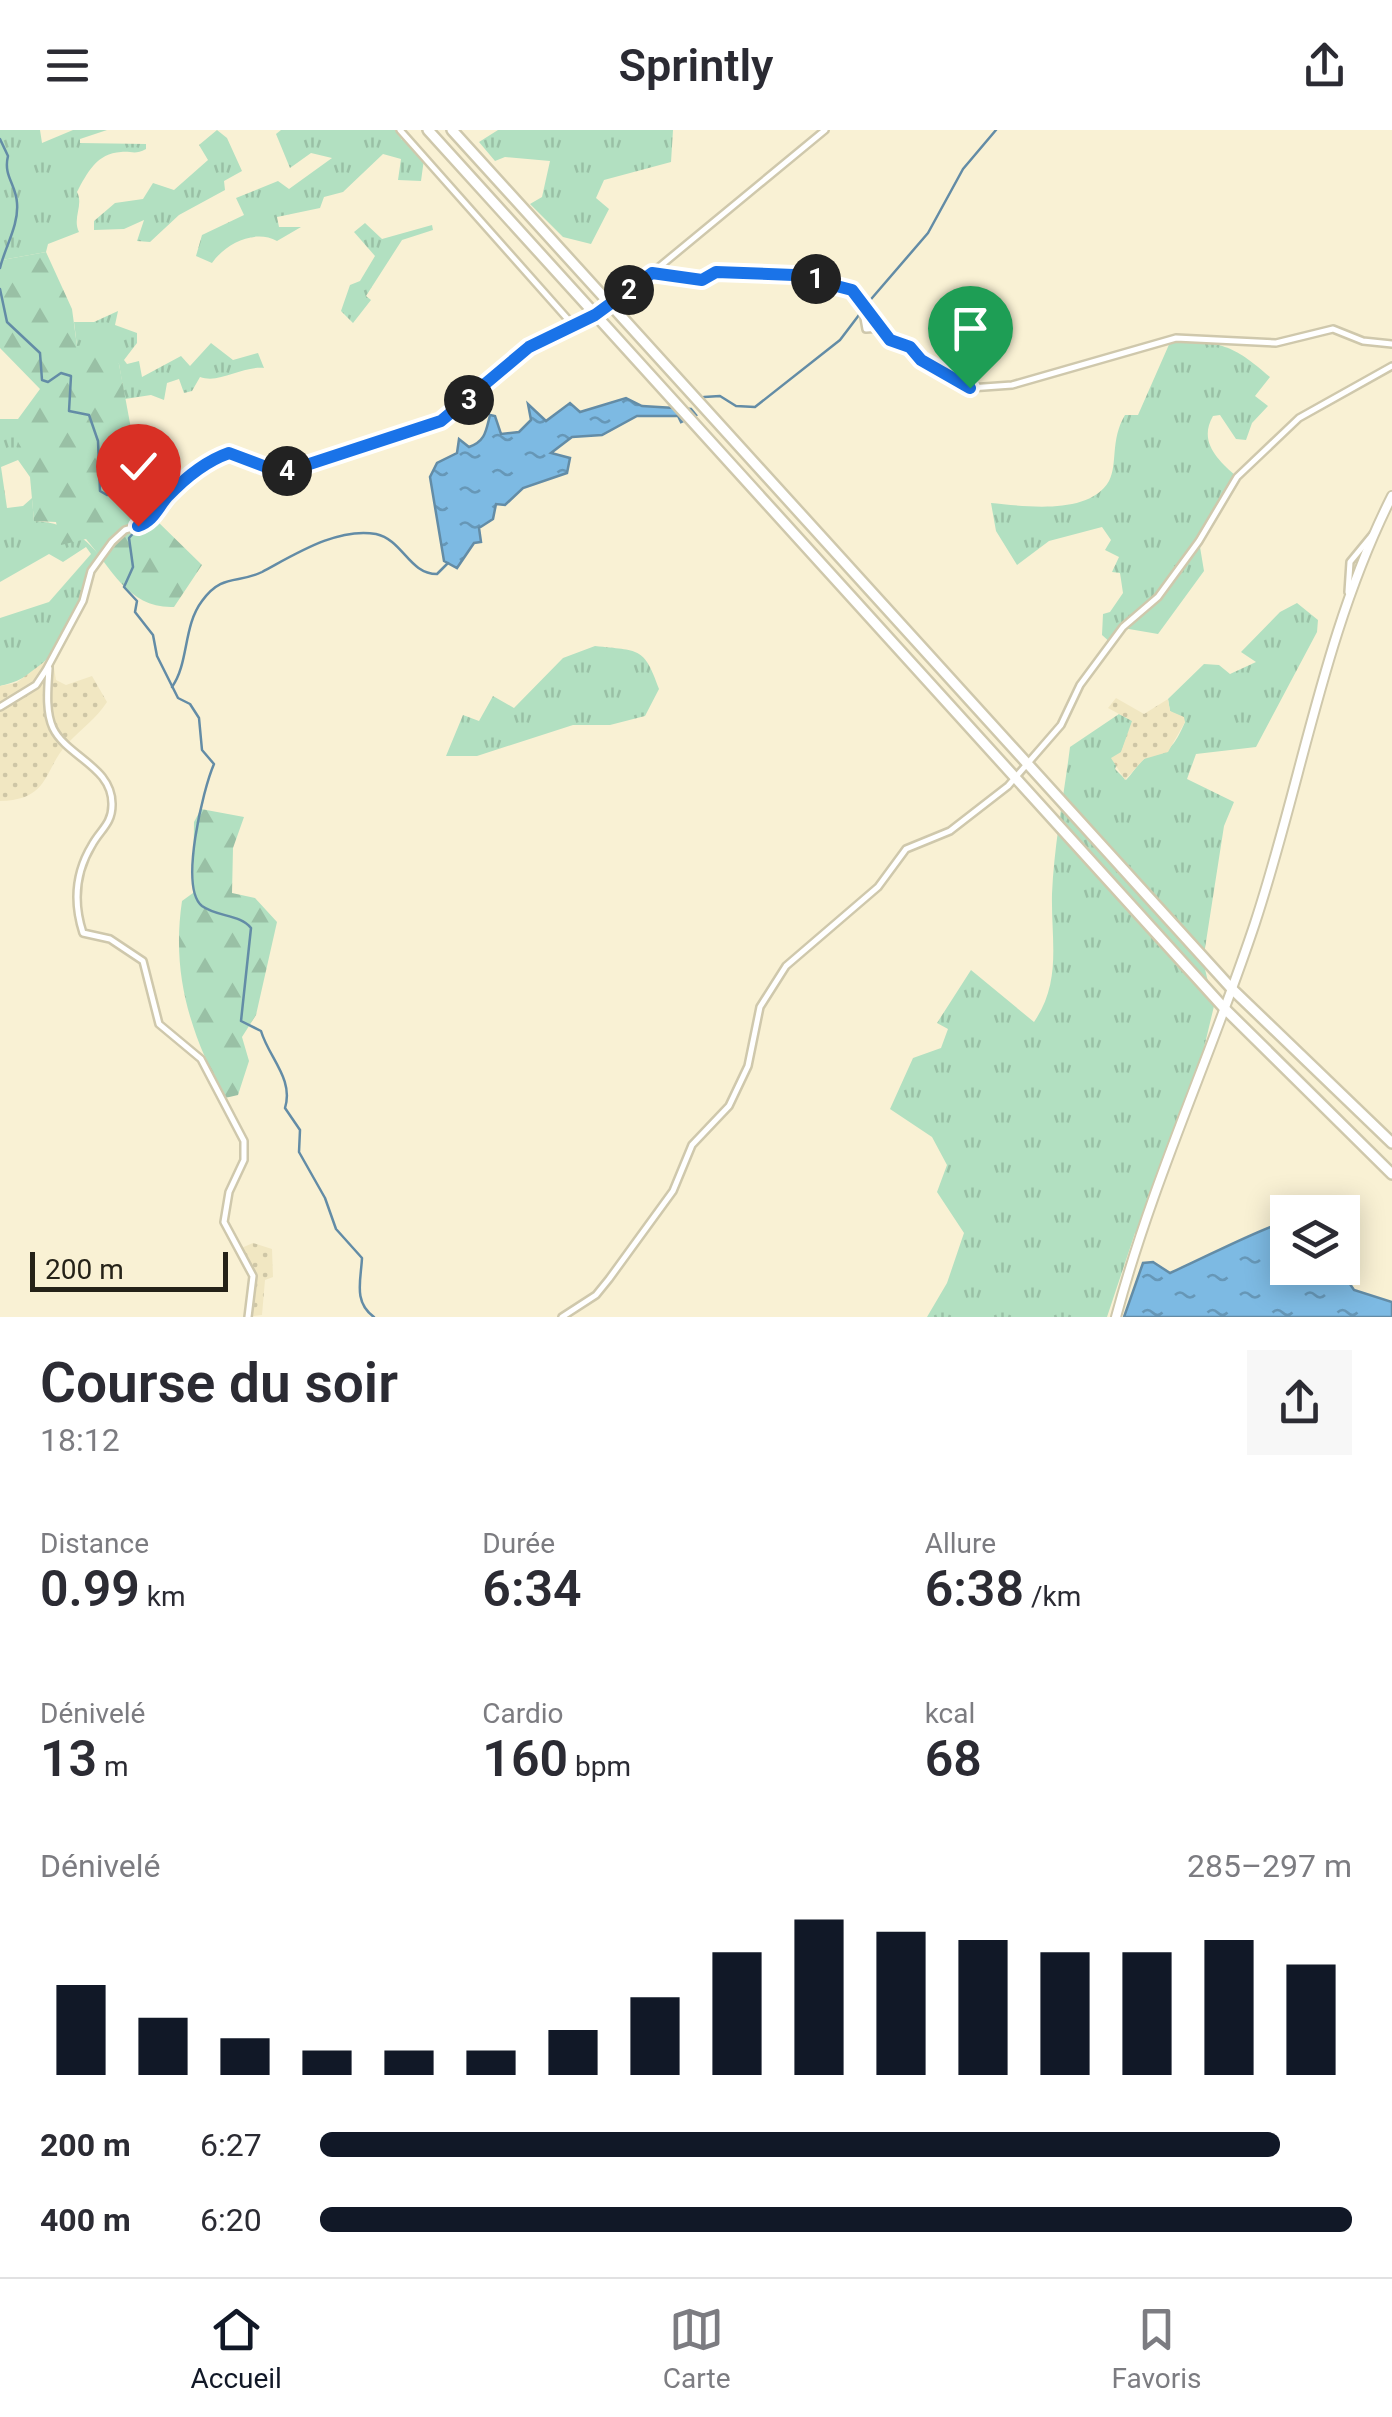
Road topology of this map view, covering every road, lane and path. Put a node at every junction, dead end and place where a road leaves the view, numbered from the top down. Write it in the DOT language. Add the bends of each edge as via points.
graph roads {
  1 [pos="400,130"];
  2 [pos="428,130"];
  3 [pos="452,130"];
  4 [pos="826,130"];
  5 [pos="652,273"];
  6 [pos="861,298"];
  7 [pos="610,304"];
  8 [pos="595,315"];
  9 [pos="574,326"];
  10 [pos="882,328"];
  11 [pos="1392,344"];
  12 [pos="1392,366"];
  13 [pos="1392,496"];
  14 [pos="49,663"];
  15 [pos="0,707"];
  16 [pos="1027,765"];
  17 [pos="1016,777"];
  18 [pos="1232,988"];
  19 [pos="1225,1009"];
  20 [pos="1392,1143"];
  21 [pos="1392,1174"];
  22 [pos="248,1317"];
  23 [pos="562,1317"];
  24 [pos="1116,1317"];
  1 -- 9 [label="street"];
  2 -- 8 [label="highway"];
  3 -- 7 [label="highway"];
  4 -- 5 [label="street"];
  5 -- 6 [label="street" via="702,280 716,272 794,275"];
  5 -- 7 [label="street"];
  6 -- 10 [label="street"];
  6 -- 10 [label="street" via="866,328"];
  7 -- 8 [label="street"];
  7 -- 16 [label="highway"];
  8 -- 9 [label="street"];
  8 -- 17 [label="highway"];
  9 -- 14 [label="street" via="529,347 453,414 414,432 282,473 229,453 215,458 148,523 112,542"];
  10 -- 11 [label="street" via="890,340 970,388 1012,385 1176,338 1276,344 1333,329"];
  12 -- 16 [label="street" via="1299,418 1237,477 1199,541 1158,597 1122,628 1080,685 1061,725"];
  13 -- 18 [label="street" via="1348,592"];
  14 -- 15 [label="street" via="36,685"];
  14 -- 22 [label="street" via="50,724 105,779 113,802 76,890 82,933 110,939 143,961 159,1024 212,1073 244,1142 224,1222 252,1276"];
  16 -- 17 [label="street"];
  16 -- 18 [label="highway"];
  17 -- 19 [label="highway"];
  17 -- 23 [label="street" via="988,806 906,849 878,886 786,966 760,1007 748,1066 729,1106 692,1144 674,1191 609,1279"];
  18 -- 19 [label="street"];
  18 -- 20 [label="highway"];
  19 -- 21 [label="highway"];
  19 -- 24 [label="street" via="1142,1222"];
}
